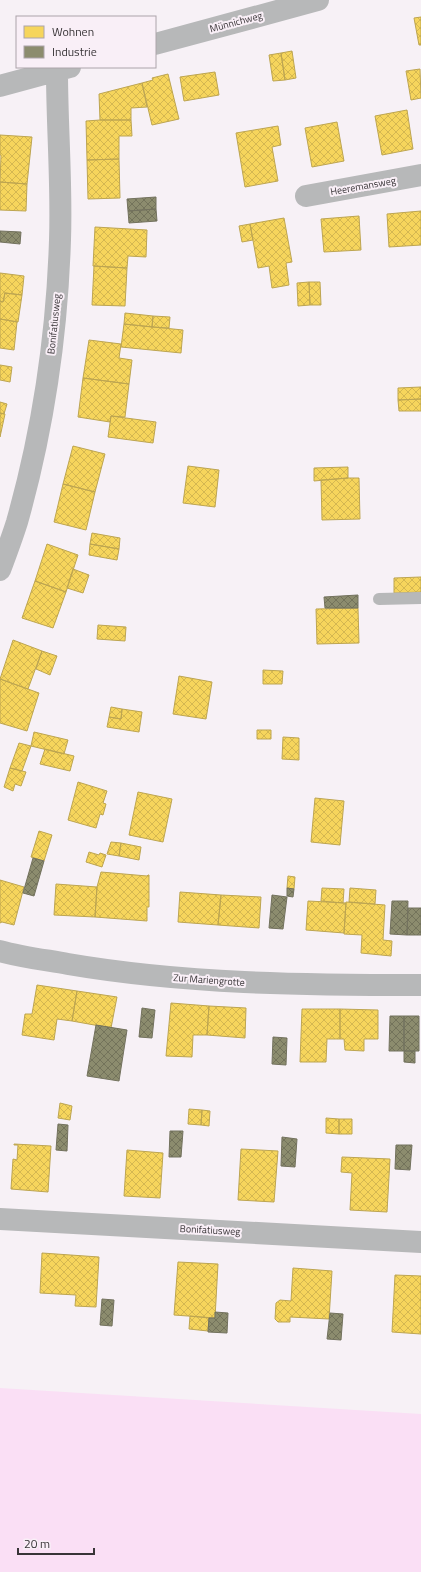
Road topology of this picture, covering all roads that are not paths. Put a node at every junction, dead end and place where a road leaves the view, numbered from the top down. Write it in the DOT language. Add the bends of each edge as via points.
graph roads {
  1 [pos="318,0"];
  2 [pos="156,44"];
  3 [pos="64,69"];
  4 [pos="0,86"];
  5 [pos="421,175"];
  6 [pos="306,196"];
  7 [pos="0,570"];
  8 [pos="421,598"];
  9 [pos="379,599"];
  10 [pos="0,951"];
  11 [pos="421,985"];
  12 [pos="0,1219"];
  13 [pos="421,1242"];
  1 -- 2 [label="street, Münnichweg"];
  3 -- 4 [label="street"];
  3 -- 7 [label="street, Bonifatiusweg" via="57,118 61,188 53,337 31,463 17,522"];
  5 -- 6 [label="street, Heeremansweg"];
  8 -- 9 [label="lane"];
  10 -- 11 [label="street, Zur Mariengrotte" via="88,967 171,977 247,983"];
  12 -- 13 [label="street, Bonifatiusweg"];
}
